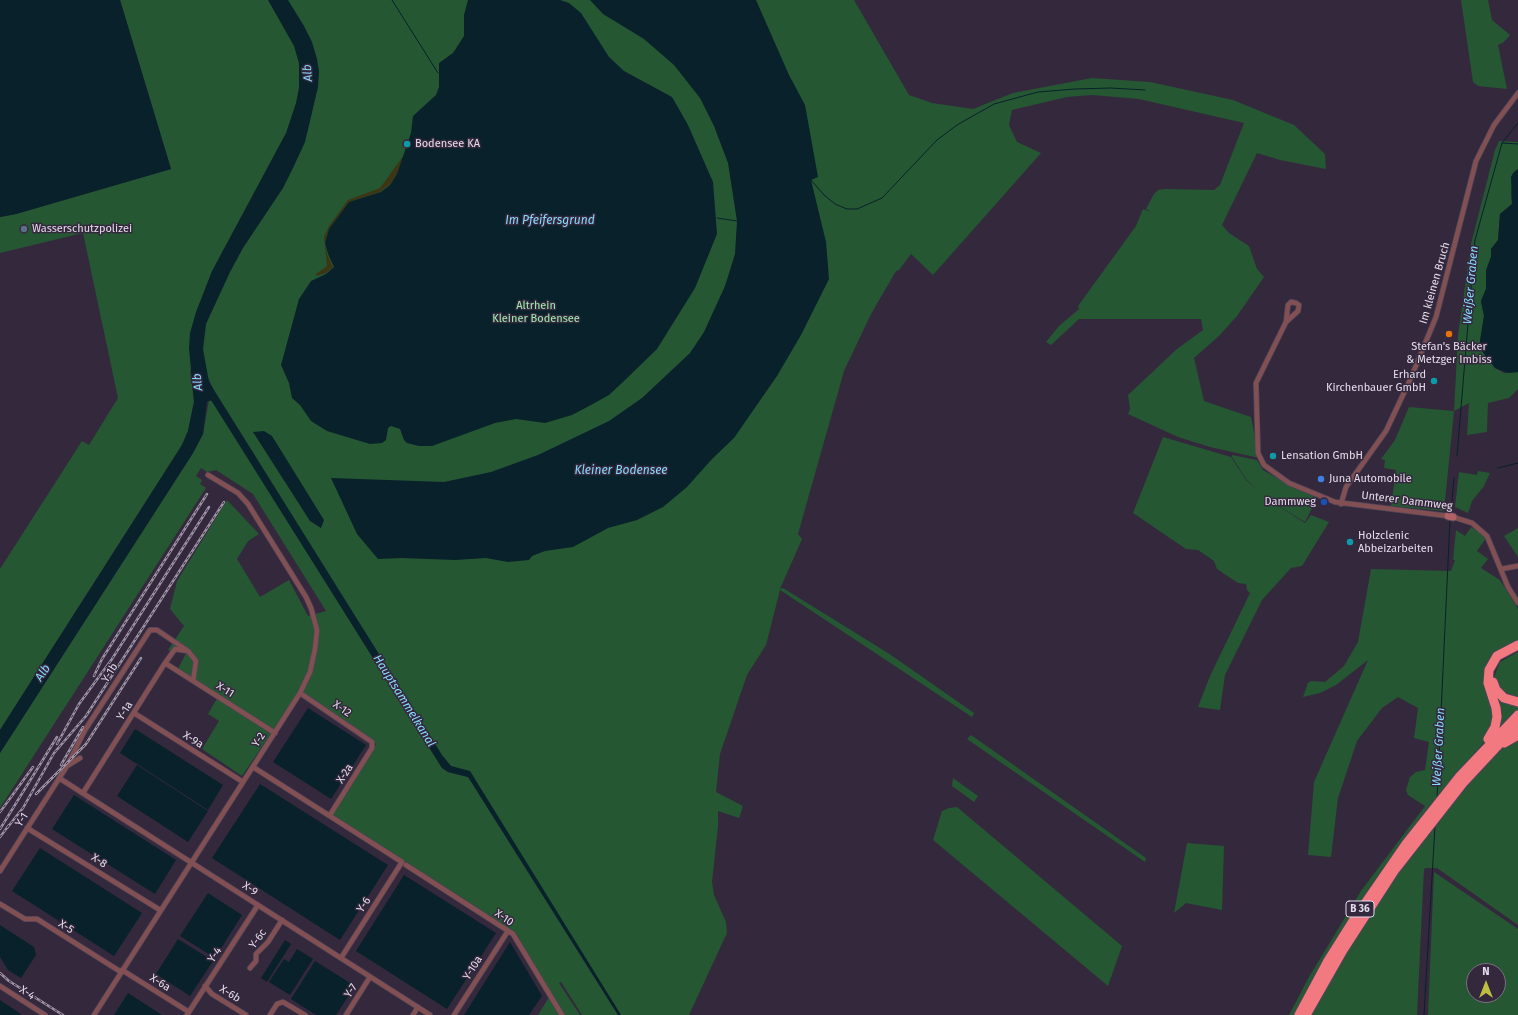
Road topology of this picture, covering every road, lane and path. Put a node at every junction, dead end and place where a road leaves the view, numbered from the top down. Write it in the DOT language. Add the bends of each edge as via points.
graph roads {
  1 [pos="1518,93"];
  2 [pos="1286,322"];
  3 [pos="208,475"];
  4 [pos="1341,504"];
  5 [pos="1518,566"];
  6 [pos="1501,569"];
  7 [pos="1518,603"];
  8 [pos="1518,645"];
  9 [pos="1518,650"];
  10 [pos="188,651"];
  11 [pos="165,663"];
  12 [pos="194,681"];
  13 [pos="300,693"];
  14 [pos="1518,702"];
  15 [pos="134,713"];
  16 [pos="1518,715"];
  17 [pos="1518,724"];
  18 [pos="275,732"];
  19 [pos="1518,735"];
  20 [pos="372,742"];
  21 [pos="1482,752"];
  22 [pos="80,758"];
  23 [pos="1482,762"];
  24 [pos="67,766"];
  25 [pos="252,767"];
  26 [pos="59,778"];
  27 [pos="243,782"];
  28 [pos="83,793"];
  29 [pos="1434,812"];
  30 [pos="330,815"];
  31 [pos="27,828"];
  32 [pos="191,862"];
  33 [pos="404,863"];
  34 [pos="0,870"];
  35 [pos="0,904"];
  36 [pos="258,905"];
  37 [pos="160,910"];
  38 [pos="282,920"];
  39 [pos="508,930"];
  40 [pos="341,958"];
  41 [pos="250,968"];
  42 [pos="122,971"];
  43 [pos="370,977"];
  44 [pos="0,986"];
  45 [pos="205,986"];
  46 [pos="418,1007"];
  47 [pos="188,1014"];
  48 [pos="45,1015"];
  49 [pos="94,1015"];
  50 [pos="246,1015"];
  51 [pos="270,1015"];
  52 [pos="305,1015"];
  53 [pos="346,1015"];
  54 [pos="413,1015"];
  55 [pos="430,1015"];
  56 [pos="454,1015"];
  57 [pos="562,1015"];
  58 [pos="1299,1015"];
  59 [pos="1306,1015"];
  1 -- 4 [label="street, Im kleinen Bruch" via="1494,125 1480,151 1436,317 1407,386 1386,431 1346,487"];
  2 -- 4 [label="street, Unterer Dammweg" via="1256,383 1259,458 1267,469 1289,483"];
  3 -- 13 [label="street, Y-2" via="238,493 248,504 311,608 317,630 316,649 310,672"];
  4 -- 6 [label="street, Unterer Dammweg" via="1450,516 1468,521 1484,533"];
  5 -- 6 [label="street"];
  6 -- 7 [label="street, Unterer Dammweg"];
  8 -- 21 [label="highway, B 36" via="1500,654 1490,666 1488,683 1497,717 1492,734"];
  9 -- 14 [label="highway" via="1500,660 1494,668 1492,678 1494,687 1500,695 1507,700"];
  10 -- 11 [label="street, Y-1a" via="175,649"];
  10 -- 12 [label="street" via="196,661"];
  10 -- 24 [label="street, Y-1b" via="157,630 147,632 85,730"];
  11 -- 12 [label="street, X-11"];
  11 -- 15 [label="street, Y-1a"];
  12 -- 18 [label="street, X-11"];
  13 -- 18 [label="street, Y-2"];
  13 -- 20 [label="street, X-12"];
  15 -- 27 [label="street, X-9a"];
  15 -- 28 [label="street, Y-1a"];
  16 -- 21 [label="highway, B 36"];
  17 -- 23 [label="highway, B 36"];
  18 -- 25 [label="street, Y-2"];
  19 -- 23 [label="highway"];
  20 -- 30 [label="street, X-2a" via="372,748"];
  21 -- 29 [label="highway, B 36"];
  22 -- 24 [label="street, Y-1b"];
  23 -- 29 [label="highway, B 36"];
  24 -- 26 [label="street, Y-1b"];
  25 -- 27 [label="street, Y-2"];
  25 -- 30 [label="street, X-10"];
  26 -- 28 [label="street, X-9"];
  26 -- 31 [label="street, Y-1"];
  27 -- 32 [label="street, Y-2"];
  28 -- 32 [label="street, X-9"];
  29 -- 58 [label="highway, B 36" via="1393,861 1355,918"];
  29 -- 59 [label="highway, B 36" via="1367,910"];
  30 -- 33 [label="street, X-10"];
  31 -- 34 [label="street, Y-1"];
  31 -- 37 [label="street, X-8"];
  32 -- 36 [label="street, X-9"];
  32 -- 37 [label="street, Y-2"];
  33 -- 39 [label="street, X-10"];
  33 -- 40 [label="street, Y-6"];
  35 -- 42 [label="street, X-5" via="25,919 37,919"];
  36 -- 38 [label="street, X-9"];
  36 -- 45 [label="street, Y-4"];
  37 -- 42 [label="street, Y-2"];
  38 -- 40 [label="street, X-9"];
  38 -- 41 [label="street, Y-6c" via="268,942 256,954 256,961"];
  39 -- 56 [label="street, Y-10a"];
  39 -- 57 [label="street, X-10" via="513,934"];
  40 -- 43 [label="street, X-9"];
  42 -- 47 [label="street, X-6a"];
  42 -- 49 [label="street, Y-2"];
  43 -- 46 [label="street, X-9"];
  43 -- 53 [label="street, Y-7"];
  44 -- 48 [label="street, X-4"];
  45 -- 47 [label="street, Y-4"];
  45 -- 50 [label="street, X-6b" via="212,994"];
  46 -- 54 [label="street"];
  46 -- 55 [label="street, X-9"];
  51 -- 52 [label="street" via="276,1004 283,1002"];
}
